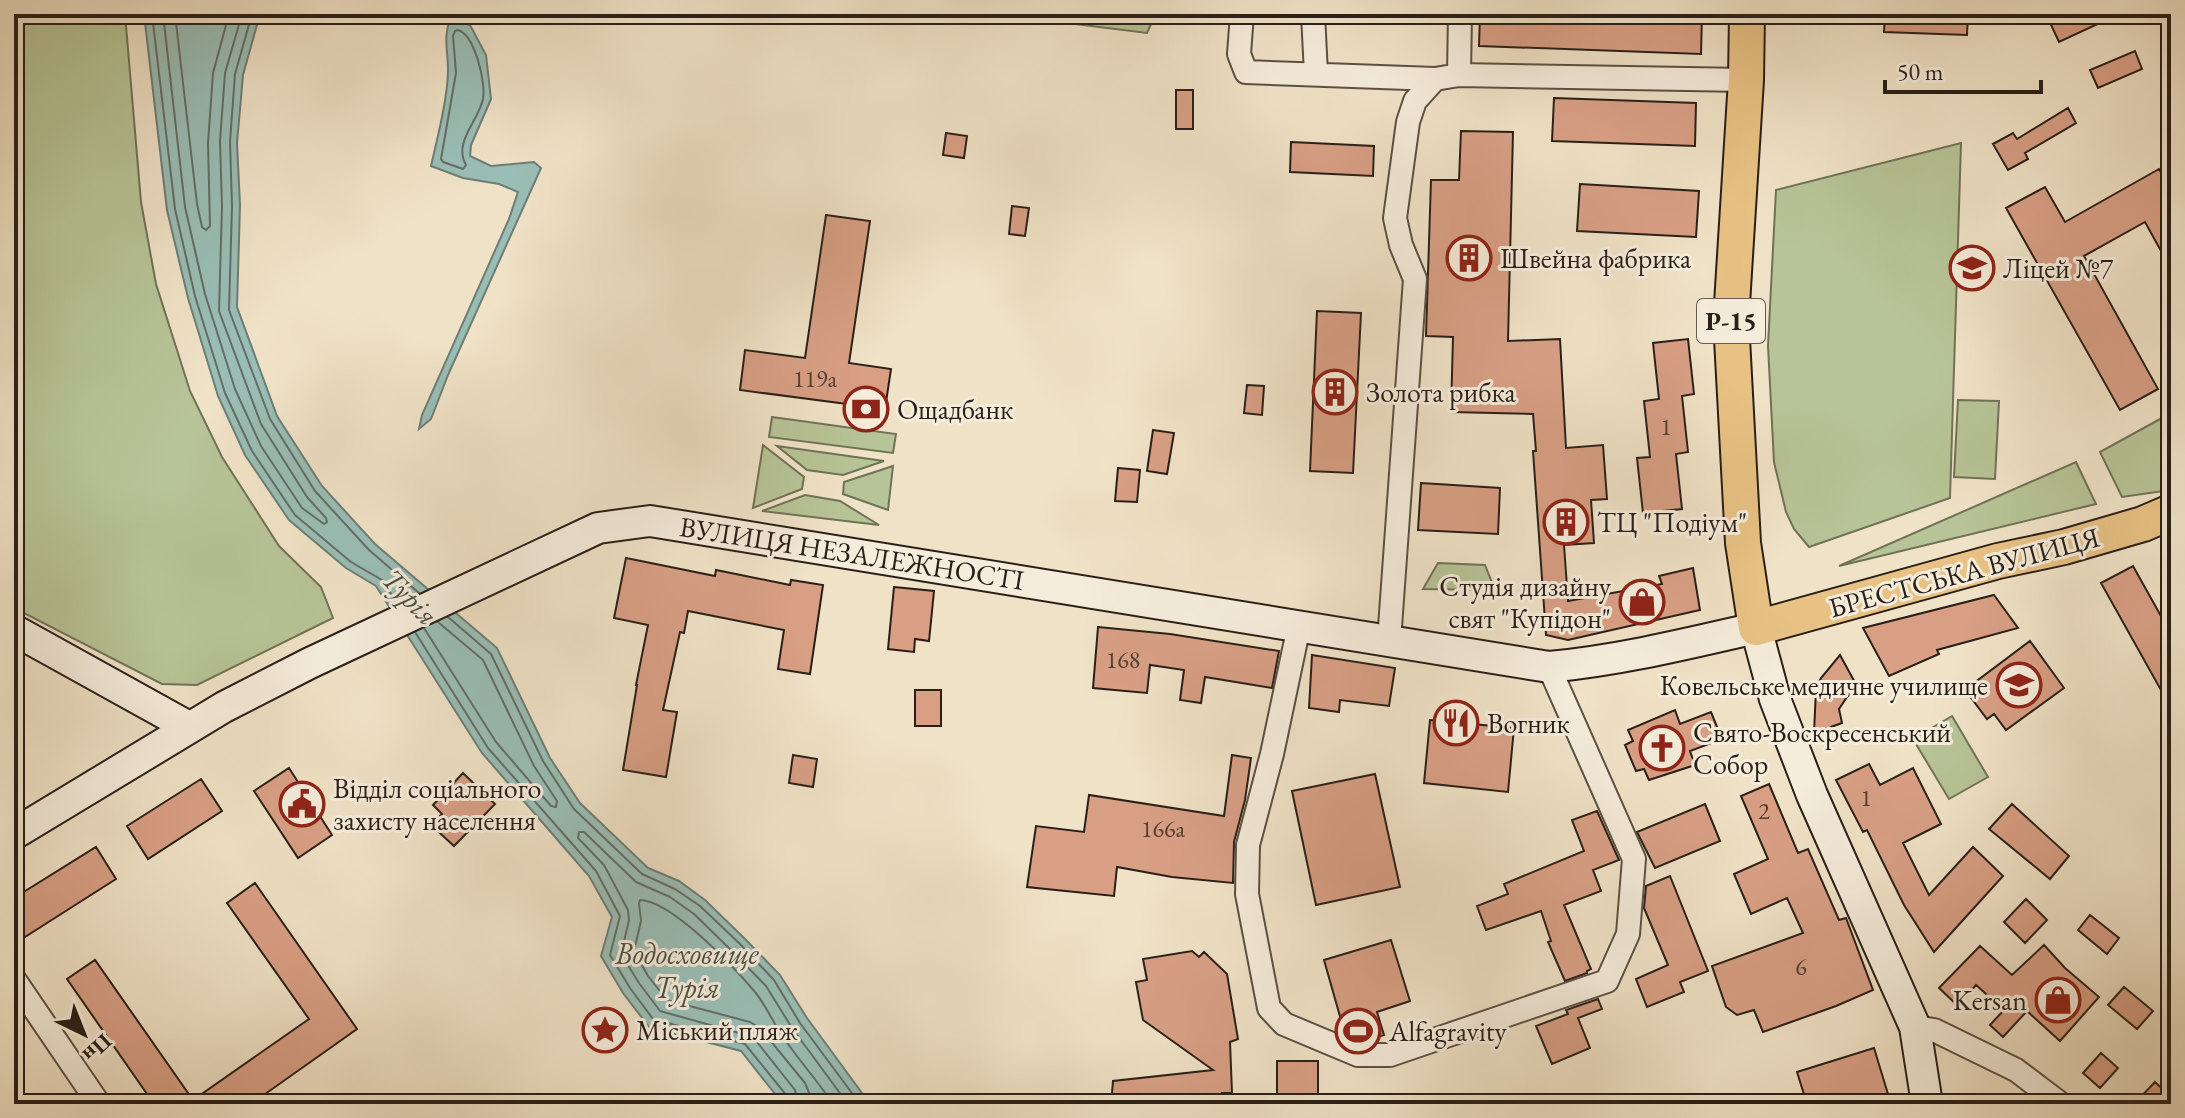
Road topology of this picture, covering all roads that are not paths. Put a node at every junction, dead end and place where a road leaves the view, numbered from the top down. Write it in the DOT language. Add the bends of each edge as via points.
graph roads {
  1 [pos="1242,14"];
  2 [pos="1313,14"];
  3 [pos="1460,14"];
  4 [pos="1747,14"];
  5 [pos="1316,74"];
  6 [pos="1459,75"];
  7 [pos="1435,79"];
  8 [pos="1746,80"];
  9 [pos="2171,512"];
  10 [pos="1299,626"];
  11 [pos="1756,628"];
  12 [pos="14,630"];
  13 [pos="1389,641"];
  14 [pos="1549,667"];
  15 [pos="189,727"];
  16 [pos="14,834"];
  17 [pos="14,979"];
  18 [pos="1915,1027"];
  19 [pos="99,1104"];
  20 [pos="1927,1104"];
  21 [pos="2061,1104"];
  1 -- 5 [label="street" via="1239,54 1246,72"];
  2 -- 5 [label="street"];
  3 -- 6 [label="street"];
  4 -- 8 [label="main road, Р-15"];
  5 -- 7 [label="street"];
  6 -- 7 [label="street"];
  6 -- 8 [label="street"];
  7 -- 13 [label="street" via="1415,101 1408,122 1395,218 1415,279"];
  8 -- 11 [label="main road, Р-15" via="1731,320 1743,543"];
  9 -- 11 [label="main road, БРЕСТСЬКА ВУЛИЦЯ" via="2064,547"];
  10 -- 13 [label="main road, ВУЛИЦЯ НЕЗАЛЕЖНОСТІ"];
  10 -- 14 [label="street" via="1248,845 1247,894 1269,1008 1284,1024 1358,1055 1390,1055 1607,981 1628,934 1634,859"];
  10 -- 15 [label="main road, ВУЛИЦЯ НЕЗАЛЕЖНОСТІ" via="650,521 598,528 563,542"];
  11 -- 14 [label="main road, ВУЛИЦЯ НЕЗАЛЕЖНОСТІ" via="1639,655"];
  11 -- 18 [label="main road" via="1775,699 1812,795"];
  12 -- 15 [label="main road"];
  13 -- 14 [label="main road, ВУЛИЦЯ НЕЗАЛЕЖНОСТІ"];
  15 -- 16 [label="main road, ВУЛИЦЯ НЕЗАЛЕЖНОСТІ"];
  17 -- 19 [label="street"];
  18 -- 20 [label="main road"];
  18 -- 21 [label="street" via="1934,1030 2020,1072"];
}
